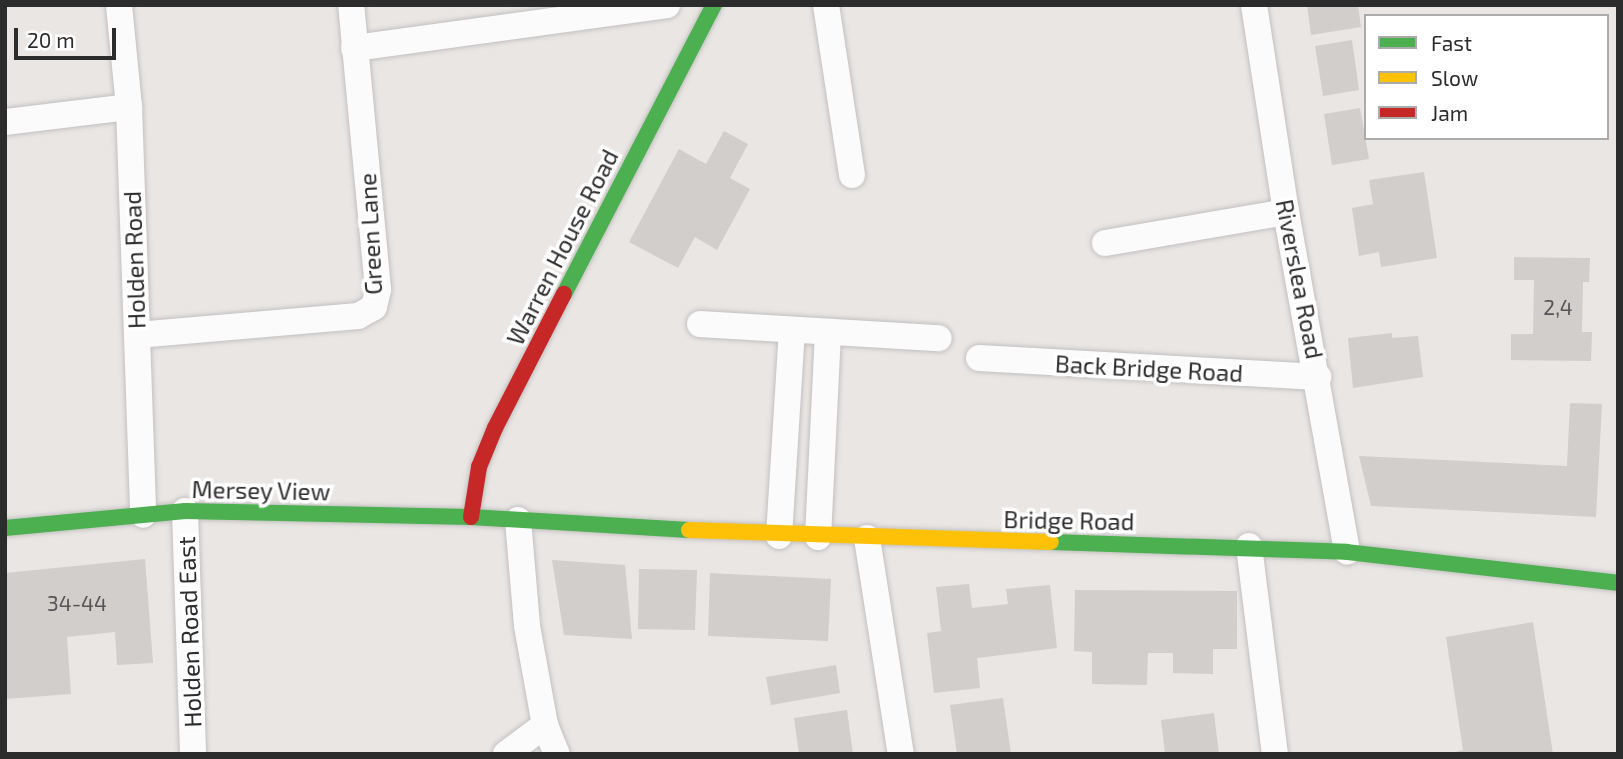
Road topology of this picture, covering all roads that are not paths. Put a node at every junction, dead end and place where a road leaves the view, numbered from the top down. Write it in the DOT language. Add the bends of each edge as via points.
graph roads {
  1 [pos="119,5"];
  2 [pos="351,5"];
  3 [pos="667,5"];
  4 [pos="683,5"];
  5 [pos="826,5"];
  6 [pos="1254,5"];
  7 [pos="711,11"];
  8 [pos="354,48"];
  9 [pos="129,107"];
  10 [pos="5,122"];
  11 [pos="852,176"];
  12 [pos="1286,212"];
  13 [pos="1105,243"];
  14 [pos="700,324"];
  15 [pos="792,331"];
  16 [pos="828,332"];
  17 [pos="137,335"];
  18 [pos="939,338"];
  19 [pos="979,358"];
  20 [pos="1318,377"];
  21 [pos="185,511"];
  22 [pos="142,515"];
  23 [pos="471,517"];
  24 [pos="517,520"];
  25 [pos="5,528"];
  26 [pos="779,536"];
  27 [pos="818,537"];
  28 [pos="867,538"];
  29 [pos="1249,546"];
  30 [pos="1348,552"];
  31 [pos="1618,583"];
  32 [pos="545,725"];
  33 [pos="193,754"];
  34 [pos="506,754"];
  35 [pos="557,754"];
  36 [pos="901,754"];
  37 [pos="1275,754"];
  1 -- 9 [label="street, Holden Road"];
  2 -- 8 [label="street, Green Lane"];
  3 -- 8 [label="street"];
  4 -- 7 [label="street"];
  5 -- 11 [label="street"];
  6 -- 12 [label="street, Riverslea Road"];
  7 -- 23 [label="street, Warren House Road" via="495,428 479,467"];
  8 -- 17 [label="street, Green Lane" via="378,289 374,307 358,316"];
  9 -- 10 [label="street"];
  9 -- 17 [label="street, Holden Road"];
  12 -- 13 [label="street"];
  12 -- 20 [label="street, Riverslea Road"];
  14 -- 15 [label="street"];
  15 -- 16 [label="street"];
  15 -- 26 [label="street"];
  16 -- 18 [label="street"];
  16 -- 27 [label="street"];
  17 -- 22 [label="street, Holden Road"];
  19 -- 20 [label="street, Back Bridge Road"];
  20 -- 30 [label="street, Riverslea Road"];
  21 -- 22 [label="street, Mersey View"];
  21 -- 23 [label="street, Mersey View"];
  21 -- 33 [label="street, Holden Road East"];
  22 -- 25 [label="street, Mersey View"];
  23 -- 24 [label="street, Mersey View"];
  24 -- 26 [label="street, Bridge Road"];
  24 -- 32 [label="street" via="527,626"];
  26 -- 27 [label="street, Bridge Road"];
  27 -- 28 [label="street, Bridge Road"];
  28 -- 29 [label="street, Bridge Road"];
  28 -- 36 [label="street"];
  29 -- 30 [label="street, Bridge Road"];
  29 -- 37 [label="street"];
  30 -- 31 [label="street, Bridge Road"];
  32 -- 34 [label="street"];
  32 -- 35 [label="street"];
}
